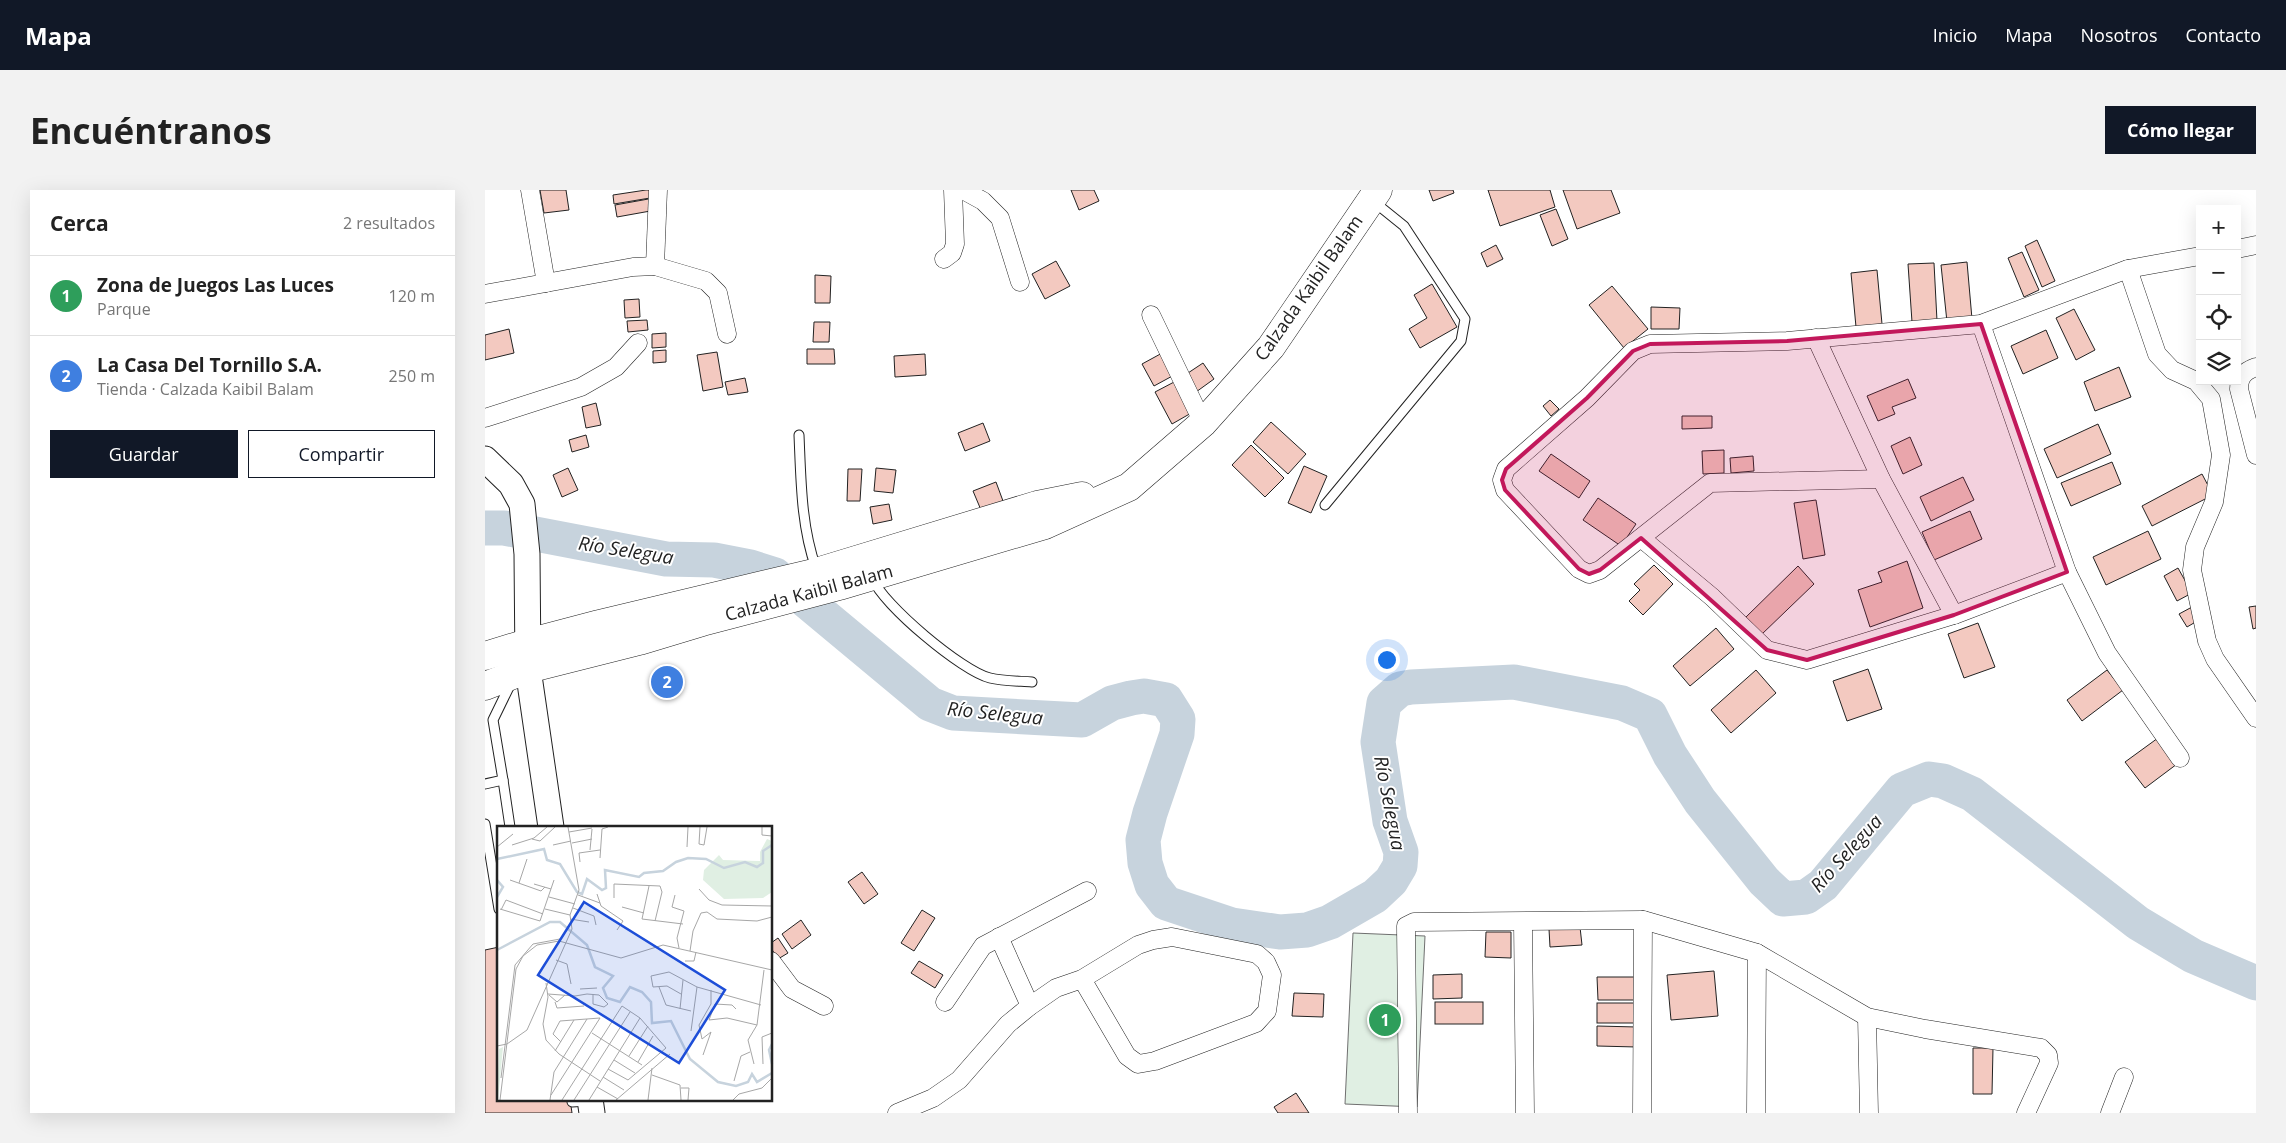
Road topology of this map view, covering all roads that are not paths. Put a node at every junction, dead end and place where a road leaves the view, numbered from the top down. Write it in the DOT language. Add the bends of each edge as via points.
graph roads {
  1 [pos="530,190"];
  2 [pos="658,190"];
  3 [pos="953,190"];
  4 [pos="963,190"];
  5 [pos="1374,195"];
  6 [pos="2256,245"];
  7 [pos="2241,248"];
  8 [pos="2196,257"];
  9 [pos="944,259"];
  10 [pos="655,266"];
  11 [pos="2128,269"];
  12 [pos="546,282"];
  13 [pos="1020,282"];
  14 [pos="485,294"];
  15 [pos="1151,315"];
  16 [pos="1981,324"];
  17 [pos="727,334"];
  18 [pos="1815,338"];
  19 [pos="638,343"];
  20 [pos="2256,367"];
  21 [pos="485,418"];
  22 [pos="1203,423"];
  23 [pos="799,435"];
  24 [pos="2256,455"];
  25 [pos="485,459"];
  26 [pos="1881,479"];
  27 [pos="1129,487"];
  28 [pos="1325,505"];
  29 [pos="1641,538"];
  30 [pos="2067,572"];
  31 [pos="872,576"];
  32 [pos="823,577"];
  33 [pos="753,598"];
  34 [pos="1954,615"];
  35 [pos="527,642"];
  36 [pos="485,655"];
  37 [pos="522,671"];
  38 [pos="1032,682"];
  39 [pos="485,686"];
  40 [pos="2256,718"];
  41 [pos="2180,758"];
  42 [pos="503,780"];
  43 [pos="485,784"];
  44 [pos="510,826"];
  45 [pos="551,826"];
  46 [pos="485,828"];
  47 [pos="1087,891"];
  48 [pos="497,897"];
  49 [pos="1643,920"];
  50 [pos="1523,922"];
  51 [pos="999,938"];
  52 [pos="1757,952"];
  53 [pos="773,964"];
  54 [pos="1082,979"];
  55 [pos="945,1002"];
  56 [pos="823,1006"];
  57 [pos="1030,1006"];
  58 [pos="1867,1016"];
  59 [pos="2124,1077"];
  60 [pos="897,1113"];
  61 [pos="1408,1113"];
  62 [pos="1525,1113"];
  63 [pos="1642,1113"];
  64 [pos="1756,1113"];
  65 [pos="1869,1113"];
  66 [pos="2026,1113"];
  67 [pos="2110,1113"];
  1 -- 12 [label="street"];
  2 -- 10 [label="street"];
  3 -- 9 [label="street" via="955,244"];
  4 -- 13 [label="street" via="983,201 1000,218"];
  5 -- 22 [label="main road, Calzada Kaibil Balam" via="1271,348"];
  5 -- 28 [label="lane" via="1404,226 1465,319 1465,331 1461,340"];
  6 -- 7 [label="street"];
  8 -- 11 [label="street"];
  10 -- 12 [label="street"];
  10 -- 17 [label="street" via="706,281 718,293"];
  11 -- 16 [label="street"];
  11 -- 40 [label="street" via="2157,354 2172,370 2196,381 2211,399 2221,455 2214,502 2195,548 2192,570 2207,641 2215,659"];
  12 -- 14 [label="street"];
  15 -- 22 [label="street"];
  16 -- 18 [label="street"];
  16 -- 30 [label="street"];
  18 -- 26 [label="street"];
  18 -- 29 [label="street" via="1650,344 1633,351 1587,398 1506,469 1505,490 1579,569 1589,574 1600,570"];
  19 -- 21 [label="street" via="616,367 581,387"];
  20 -- 24 [label="street" via="2245,372 2239,381 2239,389"];
  22 -- 27 [label="main road, Calzada Kaibil Balam"];
  23 -- 32 [label="lane" via="807,534"];
  25 -- 35 [label="street" via="511,484 522,504 527,554"];
  26 -- 29 [label="street" via="1709,483"];
  26 -- 34 [label="street"];
  27 -- 31 [label="main road, Calzada Kaibil Balam" via="1045,525"];
  27 -- 32 [label="main road, Calzada Kaibil Balam" via="1037,505"];
  29 -- 34 [label="street" via="1712,597 1767,650 1807,660"];
  30 -- 34 [label="street"];
  30 -- 41 [label="street" via="2107,654"];
  31 -- 32 [label="main road, Calzada Kaibil Balam"];
  31 -- 38 [label="lane" via="876,587 911,624 966,668 989,678"];
  32 -- 33 [label="main road, Calzada Kaibil Balam"];
  33 -- 35 [label="main road, Calzada Kaibil Balam"];
  33 -- 37 [label="main road, Calzada Kaibil Balam"];
  35 -- 36 [label="main road, Calzada Kaibil Balam"];
  35 -- 37 [label="street"];
  37 -- 39 [label="main road, Calzada Kaibil Balam"];
  37 -- 42 [label="lane" via="493,720"];
  37 -- 45 [label="street"];
  42 -- 43 [label="lane"];
  42 -- 44 [label="lane"];
  46 -- 48 [label="lane"];
  47 -- 51 [label="street"];
  49 -- 50 [label="street"];
  49 -- 52 [label="street"];
  49 -- 63 [label="street"];
  50 -- 61 [label="street" via="1414,922 1406,926"];
  50 -- 62 [label="street"];
  51 -- 55 [label="street" via="983,946"];
  51 -- 57 [label="street"];
  52 -- 58 [label="street"];
  52 -- 64 [label="street"];
  53 -- 56 [label="street" via="792,989"];
  54 -- 54 [label="street" via="1138,945 1172,937 1257,954 1273,975 1267,1011 1256,1023 1155,1061 1138,1064 1127,1056"];
  54 -- 57 [label="street" via="1056,988"];
  57 -- 60 [label="street" via="1008,1024 959,1080 933,1098"];
  58 -- 65 [label="street"];
  58 -- 66 [label="street" via="1925,1030 2041,1048 2048,1054 2049,1063"];
  59 -- 67 [label="street"];
}
